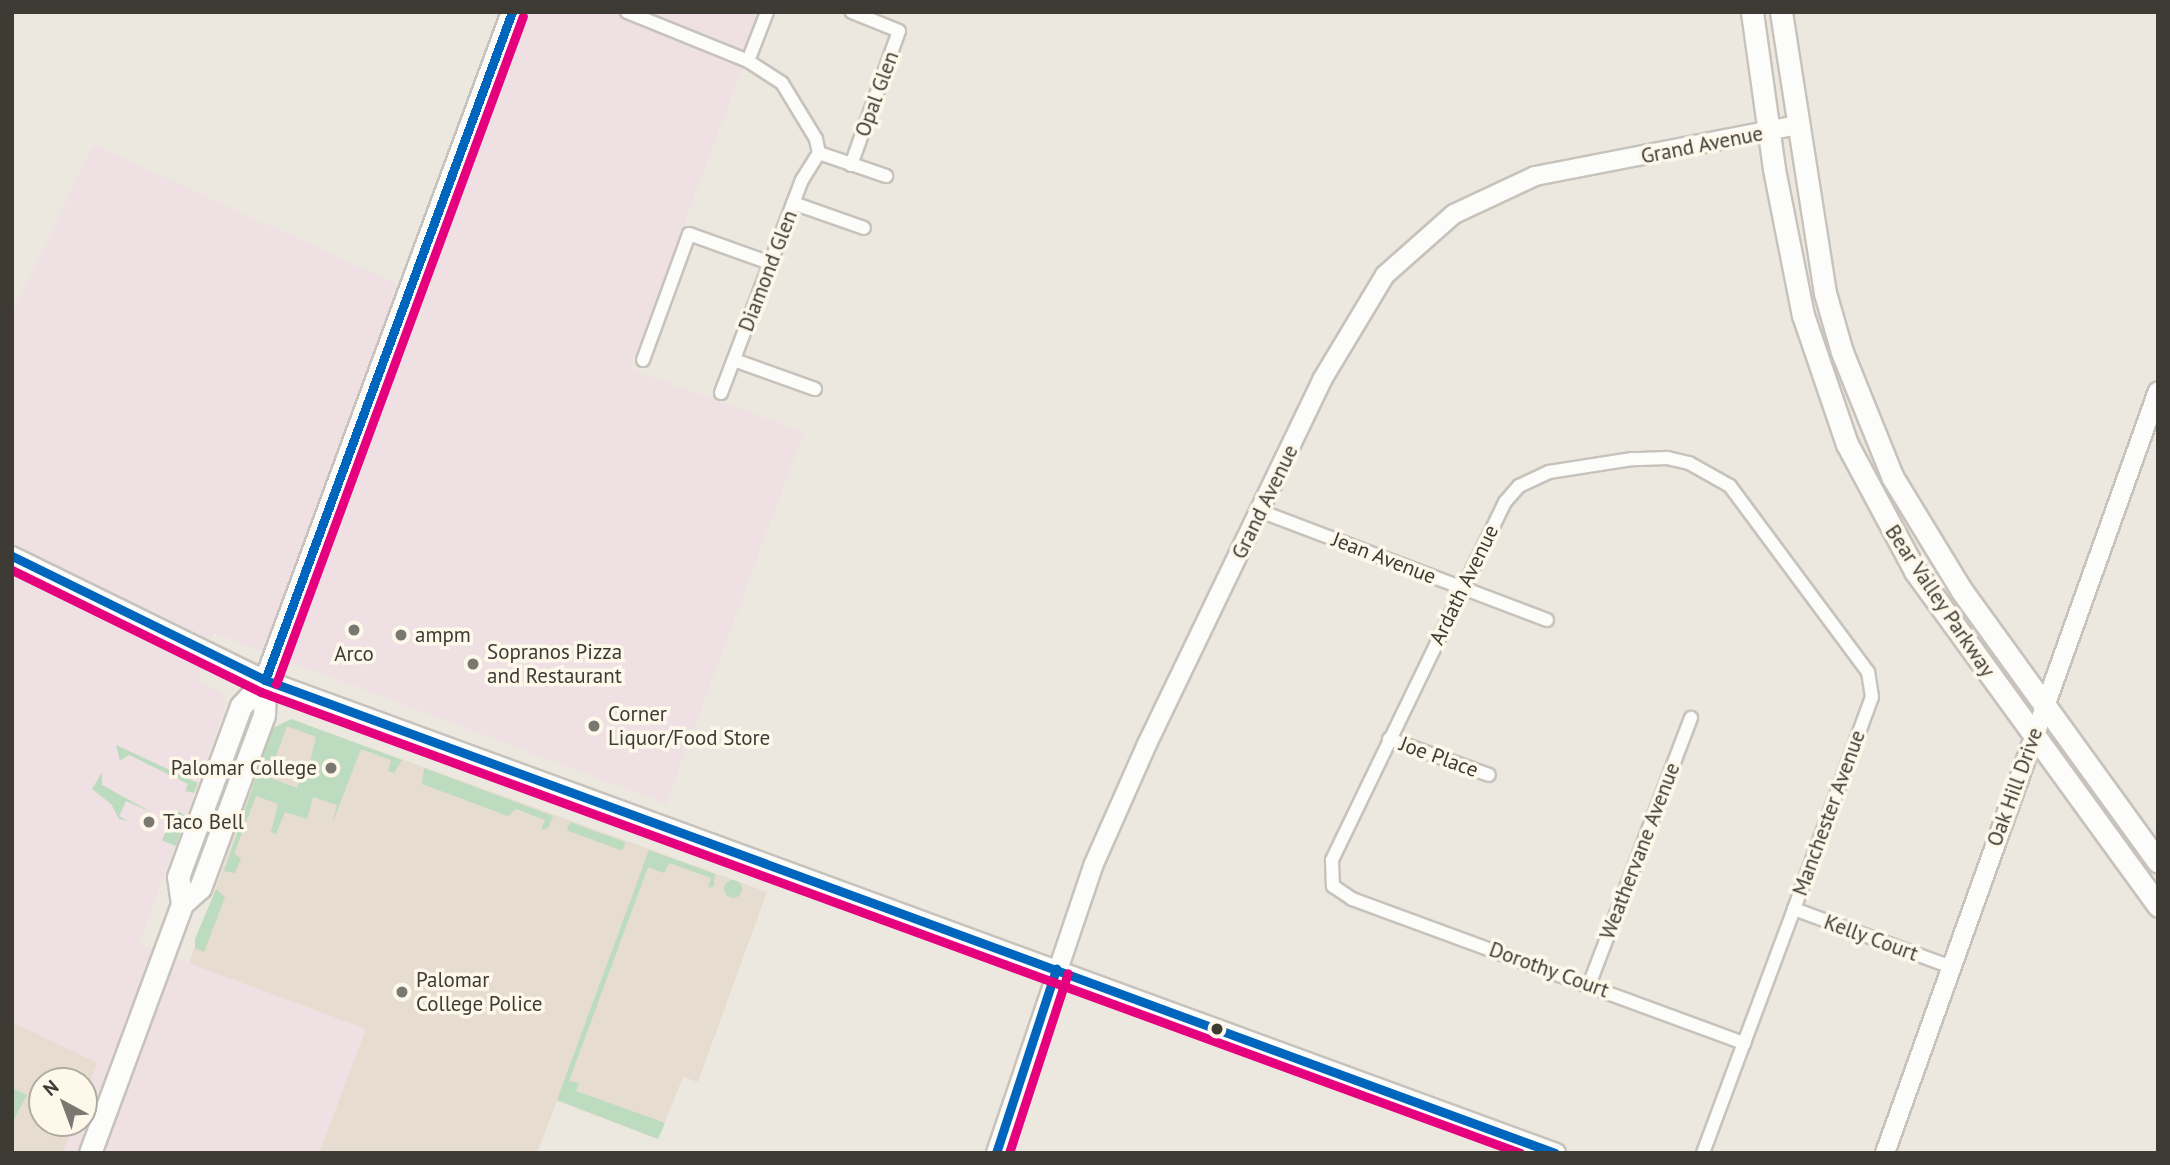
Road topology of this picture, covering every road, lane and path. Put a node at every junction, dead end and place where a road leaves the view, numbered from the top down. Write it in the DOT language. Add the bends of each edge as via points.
graph roads {
  1 [pos="512,12"];
  2 [pos="627,12"];
  3 [pos="767,12"];
  4 [pos="852,12"];
  5 [pos="1752,12"];
  6 [pos="1781,12"];
  7 [pos="748,61"];
  8 [pos="1797,125"];
  9 [pos="1769,132"];
  10 [pos="819,153"];
  11 [pos="851,165"];
  12 [pos="886,176"];
  13 [pos="793,203"];
  14 [pos="864,228"];
  15 [pos="770,263"];
  16 [pos="643,360"];
  17 [pos="734,360"];
  18 [pos="815,389"];
  19 [pos="2158,391"];
  20 [pos="721,393"];
  21 [pos="2152,423"];
  22 [pos="1742,500"];
  23 [pos="1260,511"];
  24 [pos="12,556"];
  25 [pos="1462,589"];
  26 [pos="1547,620"];
  27 [pos="265,680"];
  28 [pos="2045,707"];
  29 [pos="1691,718"];
  30 [pos="2034,736"];
  31 [pos="1389,739"];
  32 [pos="1489,775"];
  33 [pos="2158,862"];
  34 [pos="1352,899"];
  35 [pos="2158,906"];
  36 [pos="1794,909"];
  37 [pos="1948,966"];
  38 [pos="1056,969"];
  39 [pos="1589,985"];
  40 [pos="1744,1043"];
  41 [pos="90,1153"];
  42 [pos="996,1153"];
  43 [pos="1556,1153"];
  44 [pos="1703,1153"];
  45 [pos="1885,1153"];
  1 -- 27 [label="main road"];
  2 -- 7 [label="street"];
  3 -- 7 [label="street"];
  4 -- 11 [label="street, Opal Glen" via="900,31"];
  5 -- 9 [label="main road, Bear Valley Parkway"];
  6 -- 8 [label="main road, Bear Valley Parkway"];
  7 -- 10 [label="street" via="782,83 816,139"];
  8 -- 9 [label="street, Grand Avenue"];
  8 -- 28 [label="main road, Bear Valley Parkway" via="1825,293 1868,421 1893,478 1926,535"];
  9 -- 23 [label="street, Grand Avenue" via="1535,176 1487,196 1424,236 1385,275 1343,340"];
  9 -- 30 [label="main road, Bear Valley Parkway" via="1803,315 1847,444 1915,571"];
  10 -- 11 [label="street"];
  10 -- 13 [label="street, Diamond Glen" via="810,161"];
  11 -- 12 [label="street"];
  13 -- 14 [label="street"];
  13 -- 15 [label="street, Diamond Glen"];
  15 -- 16 [label="street" via="690,234"];
  15 -- 17 [label="street, Diamond Glen"];
  17 -- 18 [label="street"];
  17 -- 20 [label="street, Diamond Glen"];
  19 -- 21 [label="street, Oak Hill Drive"];
  21 -- 28 [label="street, Oak Hill Drive"];
  22 -- 25 [label="street, Ardath Avenue" via="1730,486 1689,463 1667,458 1549,472 1519,486 1505,502"];
  22 -- 36 [label="street, Manchester Avenue" via="1868,672 1872,697"];
  23 -- 25 [label="street, Jean Avenue"];
  23 -- 38 [label="street, Grand Avenue" via="1151,735 1093,866"];
  24 -- 27 [label="street"];
  25 -- 26 [label="street, Jean Avenue"];
  25 -- 31 [label="street, Ardath Avenue"];
  27 -- 38 [label="street"];
  27 -- 41 [label="main road" via="237,717 178,877 183,904"];
  28 -- 30 [label="street, Oak Hill Drive"];
  28 -- 33 [label="main road, Bear Valley Parkway"];
  29 -- 39 [label="street, Weathervane Avenue"];
  30 -- 35 [label="main road, Bear Valley Parkway"];
  30 -- 37 [label="street, Oak Hill Drive"];
  31 -- 32 [label="street, Joe Place"];
  31 -- 34 [label="street, Ardath Avenue" via="1332,860 1333,886"];
  34 -- 39 [label="street, Dorothy Court"];
  36 -- 37 [label="street, Kelly Court"];
  36 -- 40 [label="street, Manchester Avenue"];
  37 -- 45 [label="street, Oak Hill Drive"];
  38 -- 42 [label="street, Grand Avenue"];
  38 -- 43 [label="street"];
  39 -- 40 [label="street, Dorothy Court"];
  40 -- 44 [label="street, Manchester Avenue"];
}
